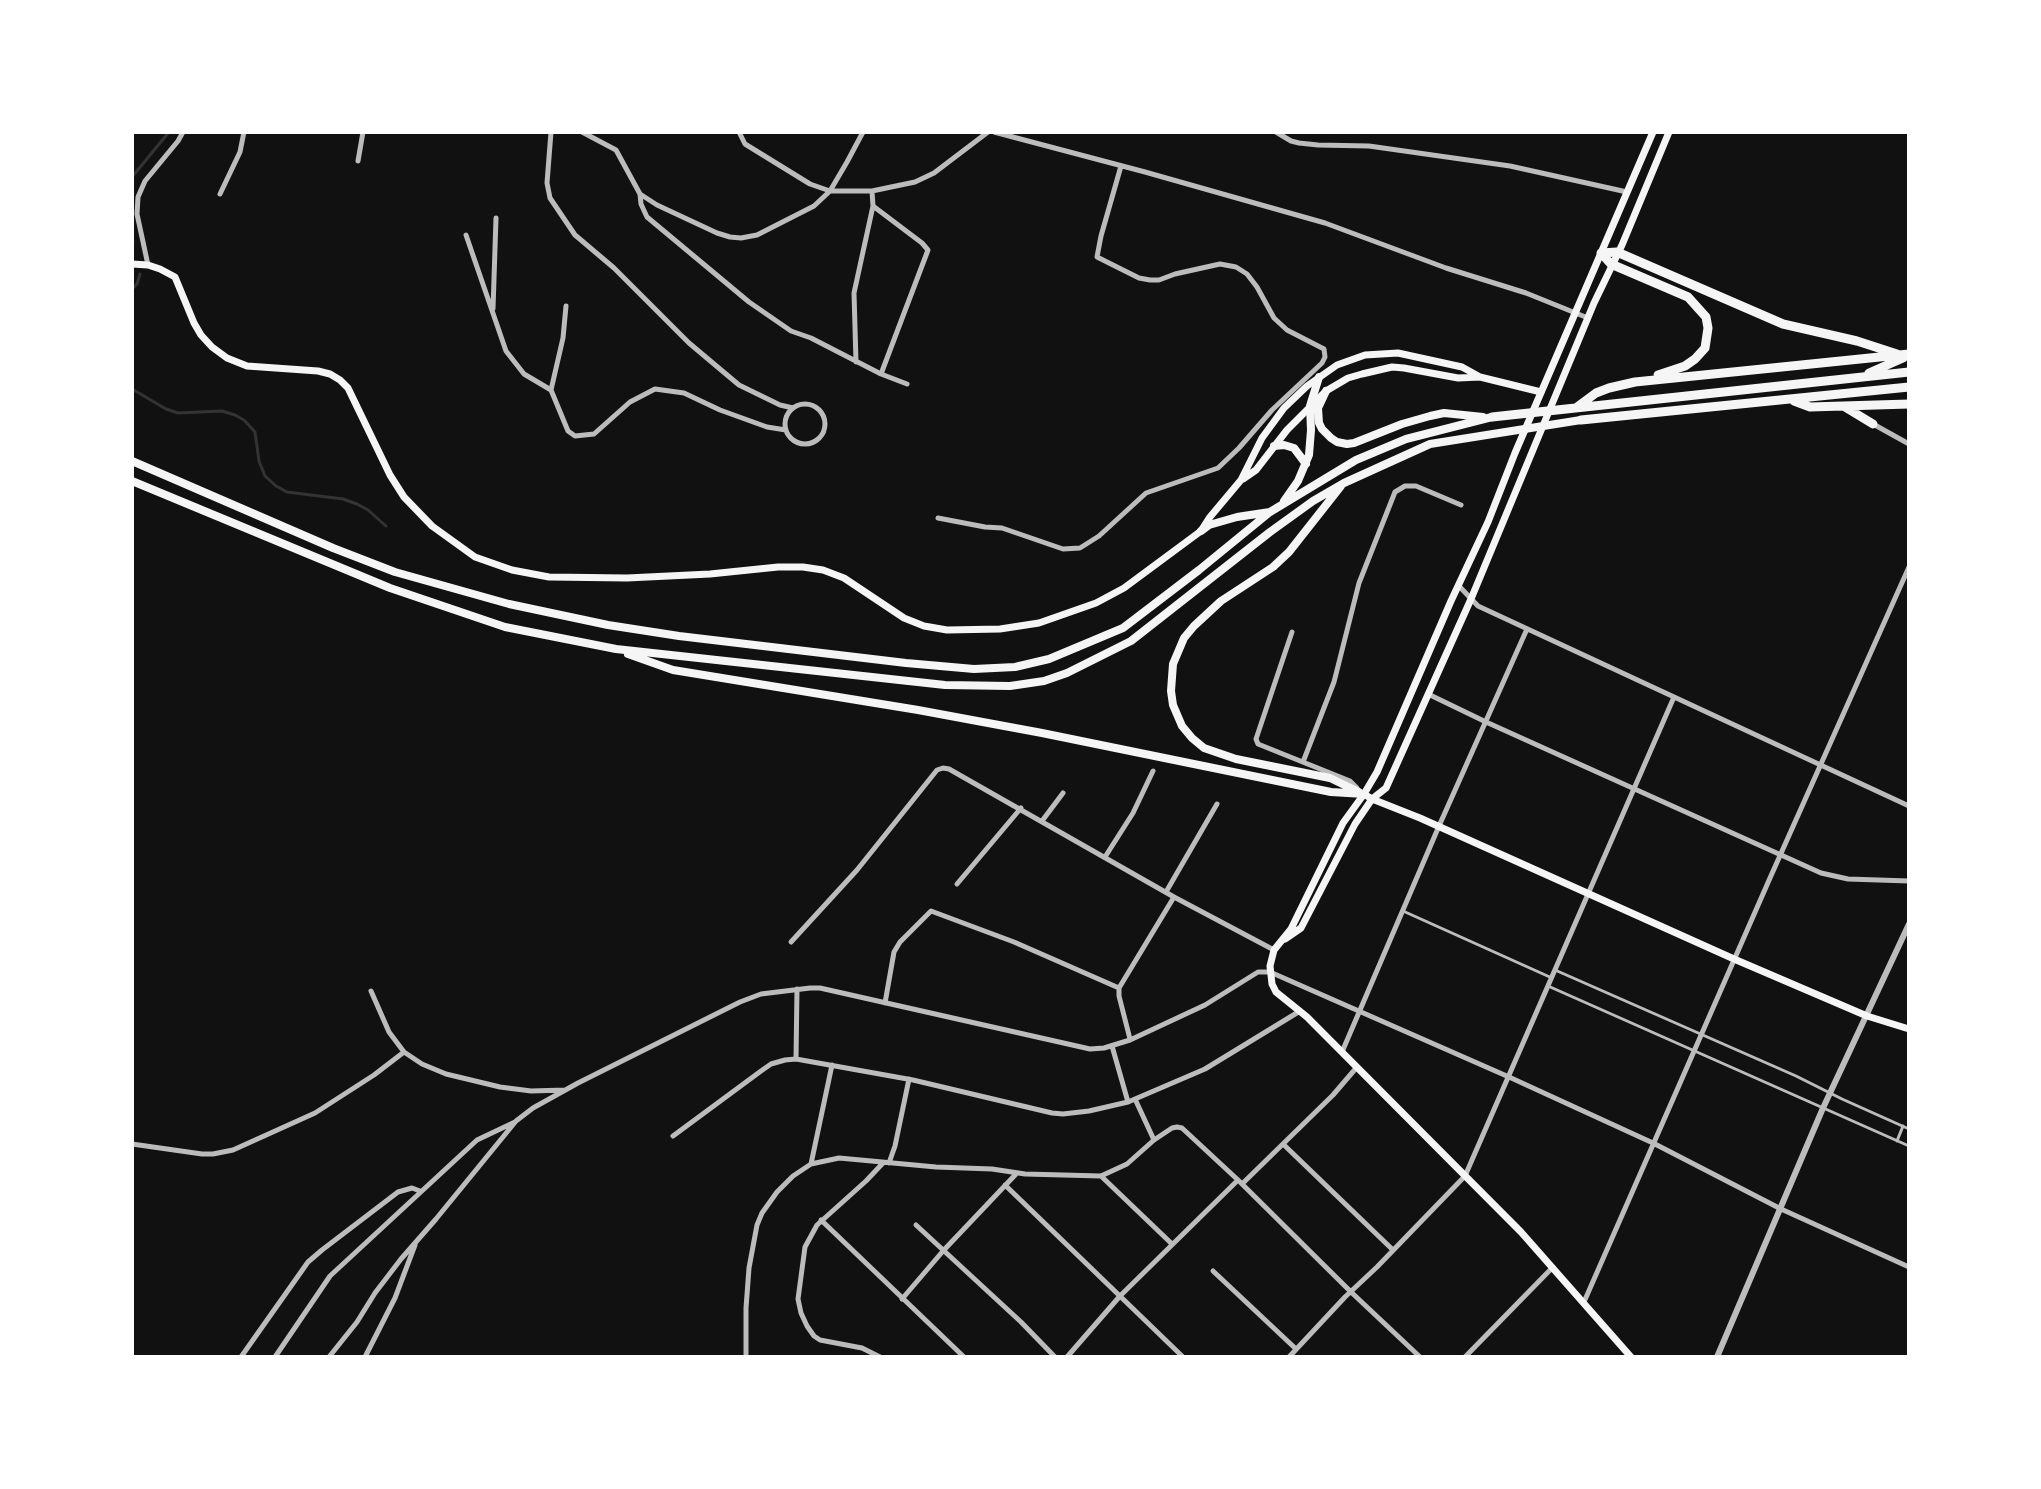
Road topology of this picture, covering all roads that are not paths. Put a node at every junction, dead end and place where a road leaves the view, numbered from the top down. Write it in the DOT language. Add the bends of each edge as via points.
graph roads {
  1 [pos="183,132"];
  2 [pos="244,132"];
  3 [pos="363,132"];
  4 [pos="551,132"];
  5 [pos="582,132"];
  6 [pos="739,132"];
  7 [pos="863,132"];
  8 [pos="991,132"];
  9 [pos="1276,132"];
  10 [pos="1653,132"];
  11 [pos="1669,132"];
  12 [pos="358,161"];
  13 [pos="1121,166"];
  14 [pos="830,191"];
  15 [pos="872,191"];
  16 [pos="1627,192"];
  17 [pos="220,194"];
  18 [pos="640,194"];
  19 [pos="873,206"];
  20 [pos="496,218"];
  21 [pos="466,235"];
  22 [pos="1617,252"];
  23 [pos="1601,253"];
  24 [pos="132,264"];
  25 [pos="1611,264"];
  26 [pos="148,265"];
  27 [pos="566,306"];
  28 [pos="1575,312"];
  29 [pos="493,315"];
  30 [pos="1588,318"];
  31 [pos="1906,354"];
  32 [pos="856,363"];
  33 [pos="1909,372"];
  34 [pos="881,374"];
  35 [pos="1319,377"];
  36 [pos="1480,377"];
  37 [pos="1858,378"];
  38 [pos="1635,382"];
  39 [pos="907,384"];
  40 [pos="1909,387"];
  41 [pos="551,390"];
  42 [pos="1326,391"];
  43 [pos="1540,396"];
  44 [pos="1791,400"];
  45 [pos="1909,404"];
  46 [pos="1842,405"];
  47 [pos="1310,406"];
  48 [pos="1878,406"];
  49 [pos="793,408"];
  50 [pos="1574,409"];
  51 [pos="1492,417"];
  52 [pos="1581,420"];
  53 [pos="1873,424"];
  54 [pos="786,430"];
  55 [pos="1909,444"];
  56 [pos="1274,446"];
  57 [pos="132,461"];
  58 [pos="1306,464"];
  59 [pos="1241,480"];
  60 [pos="132,481"];
  61 [pos="1344,483"];
  62 [pos="1282,505"];
  63 [pos="1461,505"];
  64 [pos="1270,512"];
  65 [pos="938,518"];
  66 [pos="1201,531"];
  67 [pos="1909,567"];
  68 [pos="1458,585"];
  69 [pos="1471,599"];
  70 [pos="1527,629"];
  71 [pos="1292,632"];
  72 [pos="616,649"];
  73 [pos="1428,694"];
  74 [pos="1674,697"];
  75 [pos="1486,722"];
  76 [pos="1303,762"];
  77 [pos="1821,765"];
  78 [pos="1153,771"];
  79 [pos="1634,789"];
  80 [pos="1063,793"];
  81 [pos="1368,796"];
  82 [pos="1217,804"];
  83 [pos="1909,806"];
  84 [pos="1021,808"];
  85 [pos="1042,821"];
  86 [pos="1439,826"];
  87 [pos="1780,854"];
  88 [pos="1105,857"];
  89 [pos="1909,881"];
  90 [pos="957,884"];
  91 [pos="1166,892"];
  92 [pos="1589,893"];
  93 [pos="1174,897"];
  94 [pos="1403,911"];
  95 [pos="1909,924"];
  96 [pos="791,942"];
  97 [pos="1274,950"];
  98 [pos="1734,959"];
  99 [pos="1555,970"];
  100 [pos="1270,972"];
  101 [pos="1552,978"];
  102 [pos="1548,986"];
  103 [pos="1119,988"];
  104 [pos="797,989"];
  105 [pos="371,991"];
  106 [pos="885,1003"];
  107 [pos="1300,1011"];
  108 [pos="1360,1012"];
  109 [pos="1867,1016"];
  110 [pos="1909,1029"];
  111 [pos="1701,1034"];
  112 [pos="1130,1040"];
  113 [pos="1112,1046"];
  114 [pos="1694,1051"];
  115 [pos="404,1052"];
  116 [pos="1342,1052"];
  117 [pos="796,1059"];
  118 [pos="832,1065"];
  119 [pos="1357,1067"];
  120 [pos="1509,1077"];
  121 [pos="909,1079"];
  122 [pos="566,1089"];
  123 [pos="1830,1093"];
  124 [pos="1132,1100"];
  125 [pos="1823,1108"];
  126 [pos="516,1121"];
  127 [pos="1903,1126"];
  128 [pos="1909,1129"];
  129 [pos="673,1136"];
  130 [pos="1154,1140"];
  131 [pos="1897,1141"];
  132 [pos="1653,1143"];
  133 [pos="132,1144"];
  134 [pos="1283,1144"];
  135 [pos="1909,1146"];
  136 [pos="886,1162"];
  137 [pos="811,1164"];
  138 [pos="1017,1173"];
  139 [pos="1101,1176"];
  140 [pos="1465,1176"];
  141 [pos="1240,1182"];
  142 [pos="1005,1185"];
  143 [pos="421,1191"];
  144 [pos="1781,1209"];
  145 [pos="821,1220"];
  146 [pos="916,1225"];
  147 [pos="417,1241"];
  148 [pos="1172,1244"];
  149 [pos="1393,1250"];
  150 [pos="943,1251"];
  151 [pos="1553,1267"];
  152 [pos="1909,1267"];
  153 [pos="1213,1271"];
  154 [pos="1351,1292"];
  155 [pos="1120,1296"];
  156 [pos="902,1299"];
  157 [pos="1584,1302"];
  158 [pos="1296,1349"];
  159 [pos="241,1357"];
  160 [pos="275,1357"];
  161 [pos="329,1357"];
  162 [pos="365,1357"];
  163 [pos="746,1357"];
  164 [pos="880,1357"];
  165 [pos="964,1357"];
  166 [pos="1055,1357"];
  167 [pos="1067,1357"];
  168 [pos="1183,1357"];
  169 [pos="1289,1357"];
  170 [pos="1420,1357"];
  171 [pos="1465,1357"];
  172 [pos="1630,1357"];
  173 [pos="1717,1357"];
  1 -- 26 [label="street" via="138,197"];
  2 -- 17 [label="street"];
  3 -- 12 [label="street"];
  4 -- 49 [label="street" via="550,198 575,235 739,385"];
  5 -- 18 [label="street" via="616,150"];
  6 -- 14 [label="street" via="752,149"];
  7 -- 14 [label="street"];
  8 -- 13 [label="street"];
  8 -- 15 [label="street" via="934,173"];
  9 -- 16 [label="street" via="1291,141 1510,166"];
  10 -- 16 [label="main road"];
  11 -- 22 [label="main road"];
  13 -- 28 [label="street" via="1325,223"];
  13 -- 65 [label="street" via="1097,257 1150,280 1220,264 1236,267 1257,287 1274,318 1324,349 1322,363 1218,468 1146,493 1080,548 1063,549 1002,528"];
  14 -- 15 [label="street"];
  14 -- 18 [label="street" via="814,206 741,238 717,233"];
  15 -- 19 [label="street"];
  16 -- 23 [label="main road"];
  18 -- 32 [label="street" via="647,217 749,302 791,331"];
  19 -- 32 [label="street" via="854,293"];
  19 -- 34 [label="street" via="928,250"];
  20 -- 29 [label="street"];
  21 -- 29 [label="street"];
  22 -- 23 [label="highway"];
  22 -- 25 [label="main road"];
  22 -- 31 [label="highway" via="1783,324"];
  23 -- 25 [label="highway"];
  23 -- 28 [label="main road"];
  24 -- 26 [label="main road"];
  25 -- 30 [label="main road"];
  25 -- 38 [label="highway" via="1688,297 1706,317 1705,348 1695,359"];
  26 -- 66 [label="main road" via="175,277 201,335 227,358 247,366 318,371 340,380 393,480 416,511 475,557 512,570 549,577 627,578 803,567 844,578 924,626 1000,629 1039,623 1096,603"];
  27 -- 41 [label="street"];
  28 -- 30 [label="street"];
  28 -- 43 [label="main road"];
  29 -- 41 [label="street" via="506,351 524,374"];
  30 -- 69 [label="main road"];
  31 -- 37 [label="highway"];
  31 -- 38 [label="highway"];
  32 -- 34 [label="street"];
  33 -- 37 [label="highway"];
  34 -- 39 [label="street"];
  35 -- 36 [label="main road" via="1351,359 1388,353 1462,367"];
  35 -- 47 [label="highway"];
  35 -- 59 [label="main road" via="1275,420"];
  36 -- 42 [label="main road" via="1392,367 1348,378"];
  36 -- 43 [label="main road"];
  37 -- 50 [label="highway"];
  38 -- 50 [label="highway" via="1596,393"];
  40 -- 44 [label="highway"];
  41 -- 54 [label="street" via="575,436 594,434 630,402 655,389 684,393"];
  42 -- 47 [label="main road"];
  42 -- 51 [label="highway" via="1318,408 1319,423 1331,438 1347,444 1444,413"];
  43 -- 68 [label="main road"];
  44 -- 46 [label="highway" via="1810,407"];
  44 -- 52 [label="highway"];
  45 -- 48 [label="highway"];
  46 -- 48 [label="highway"];
  46 -- 53 [label="highway"];
  47 -- 56 [label="main road"];
  47 -- 58 [label="highway"];
  48 -- 53 [label="highway"];
  49 -- 54 [label="street"];
  49 -- 54 [label="street" via="813,405 823,416 824,429 818,440 805,444 793,441"];
  50 -- 51 [label="highway"];
  51 -- 62 [label="highway" via="1383,448"];
  52 -- 61 [label="highway" via="1430,444"];
  53 -- 55 [label="street"];
  56 -- 58 [label="highway" via="1294,448"];
  56 -- 59 [label="main road"];
  57 -- 64 [label="highway" via="370,563 509,604 679,636 974,669 1049,659 1123,628"];
  58 -- 62 [label="highway"];
  59 -- 66 [label="main road"];
  60 -- 72 [label="highway" via="436,605 505,627"];
  61 -- 72 [label="highway" via="1270,532 1131,641 1044,681 945,685"];
  61 -- 81 [label="highway" via="1289,552 1221,601 1184,638 1173,664 1171,691 1182,726 1204,748 1330,778"];
  62 -- 64 [label="highway"];
  63 -- 76 [label="street" via="1416,486 1395,492 1359,583 1334,682"];
  64 -- 66 [label="highway"];
  67 -- 77 [label="street"];
  68 -- 69 [label="street"];
  68 -- 81 [label="main road"];
  69 -- 70 [label="street"];
  69 -- 73 [label="main road"];
  70 -- 74 [label="street"];
  70 -- 75 [label="street"];
  71 -- 76 [label="street" via="1256,739"];
  72 -- 81 [label="highway" via="673,670 918,710"];
  73 -- 75 [label="street"];
  73 -- 81 [label="main road" via="1386,788"];
  74 -- 77 [label="street"];
  74 -- 79 [label="street"];
  75 -- 79 [label="street"];
  75 -- 86 [label="street"];
  76 -- 81 [label="street" via="1350,781"];
  77 -- 83 [label="street"];
  77 -- 87 [label="street"];
  78 -- 88 [label="street"];
  79 -- 87 [label="street"];
  79 -- 92 [label="street"];
  80 -- 85 [label="street"];
  81 -- 86 [label="main road"];
  81 -- 97 [label="main road" via="1343,823 1285,939"];
  82 -- 91 [label="street"];
  84 -- 85 [label="street"];
  84 -- 90 [label="street"];
  84 -- 96 [label="street" via="949,769 937,770"];
  85 -- 88 [label="street"];
  86 -- 92 [label="main road"];
  86 -- 94 [label="street"];
  87 -- 89 [label="street" via="1848,879"];
  87 -- 98 [label="street"];
  88 -- 91 [label="street"];
  91 -- 93 [label="street"];
  92 -- 98 [label="main road"];
  92 -- 99 [label="street"];
  93 -- 97 [label="street"];
  93 -- 103 [label="street"];
  94 -- 101 [label="street"];
  94 -- 108 [label="street"];
  95 -- 109 [label="street"];
  97 -- 100 [label="main road"];
  98 -- 109 [label="main road"];
  98 -- 111 [label="street"];
  99 -- 101 [label="street"];
  99 -- 111 [label="street"];
  100 -- 107 [label="main road" via="1276,992"];
  100 -- 108 [label="street"];
  100 -- 112 [label="street" via="1258,972 1205,1005"];
  101 -- 102 [label="street"];
  102 -- 114 [label="street"];
  102 -- 120 [label="street"];
  103 -- 106 [label="street" via="931,911 894,952"];
  103 -- 112 [label="street"];
  104 -- 106 [label="street" via="820,988"];
  104 -- 117 [label="street"];
  104 -- 122 [label="street" via="740,1002"];
  105 -- 115 [label="street"];
  106 -- 113 [label="street" via="1090,1049"];
  107 -- 116 [label="main road"];
  107 -- 124 [label="street" via="1205,1069"];
  108 -- 116 [label="street"];
  108 -- 120 [label="street"];
  109 -- 110 [label="main road"];
  109 -- 123 [label="street"];
  111 -- 114 [label="street"];
  111 -- 123 [label="street"];
  112 -- 113 [label="street"];
  113 -- 124 [label="street"];
  114 -- 125 [label="street"];
  114 -- 132 [label="street"];
  115 -- 122 [label="street" via="446,1074 488,1085"];
  115 -- 133 [label="street" via="315,1113 233,1150 202,1154"];
  116 -- 119 [label="main road"];
  117 -- 118 [label="street"];
  117 -- 129 [label="street" via="771,1064"];
  118 -- 121 [label="street"];
  118 -- 137 [label="street"];
  119 -- 134 [label="street"];
  119 -- 140 [label="main road"];
  120 -- 132 [label="street"];
  120 -- 140 [label="street"];
  121 -- 124 [label="street" via="1063,1114"];
  121 -- 136 [label="street" via="895,1146"];
  122 -- 126 [label="street"];
  123 -- 125 [label="street"];
  123 -- 127 [label="street"];
  124 -- 130 [label="street"];
  125 -- 131 [label="street"];
  125 -- 144 [label="street"];
  126 -- 143 [label="street" via="477,1140"];
  126 -- 147 [label="street"];
  127 -- 128 [label="street"];
  127 -- 131 [label="street"];
  130 -- 139 [label="street" via="1127,1164"];
  130 -- 141 [label="street" via="1182,1128"];
  131 -- 135 [label="street"];
  132 -- 144 [label="street"];
  132 -- 157 [label="street"];
  134 -- 141 [label="street"];
  134 -- 149 [label="street"];
  136 -- 137 [label="street" via="839,1158"];
  136 -- 138 [label="street"];
  136 -- 145 [label="street"];
  137 -- 163 [label="street" via="777,1192 757,1225 749,1268"];
  138 -- 139 [label="street"];
  138 -- 142 [label="street"];
  139 -- 148 [label="street"];
  140 -- 149 [label="street"];
  140 -- 151 [label="main road"];
  141 -- 148 [label="street"];
  141 -- 154 [label="street"];
  142 -- 150 [label="street"];
  142 -- 155 [label="street"];
  143 -- 159 [label="street" via="398,1192 308,1262"];
  143 -- 160 [label="street" via="330,1276"];
  144 -- 152 [label="street"];
  144 -- 173 [label="street"];
  145 -- 156 [label="street"];
  145 -- 164 [label="street" via="805,1247 801,1313 820,1340"];
  146 -- 150 [label="street"];
  147 -- 161 [label="street"];
  147 -- 162 [label="street"];
  148 -- 155 [label="street"];
  149 -- 154 [label="street"];
  150 -- 156 [label="street"];
  150 -- 166 [label="street"];
  151 -- 157 [label="main road"];
  151 -- 171 [label="street"];
  153 -- 158 [label="street"];
  154 -- 158 [label="street"];
  154 -- 170 [label="street"];
  155 -- 167 [label="street"];
  155 -- 168 [label="street"];
  156 -- 165 [label="street"];
  157 -- 172 [label="main road"];
  158 -- 169 [label="street"];
}
